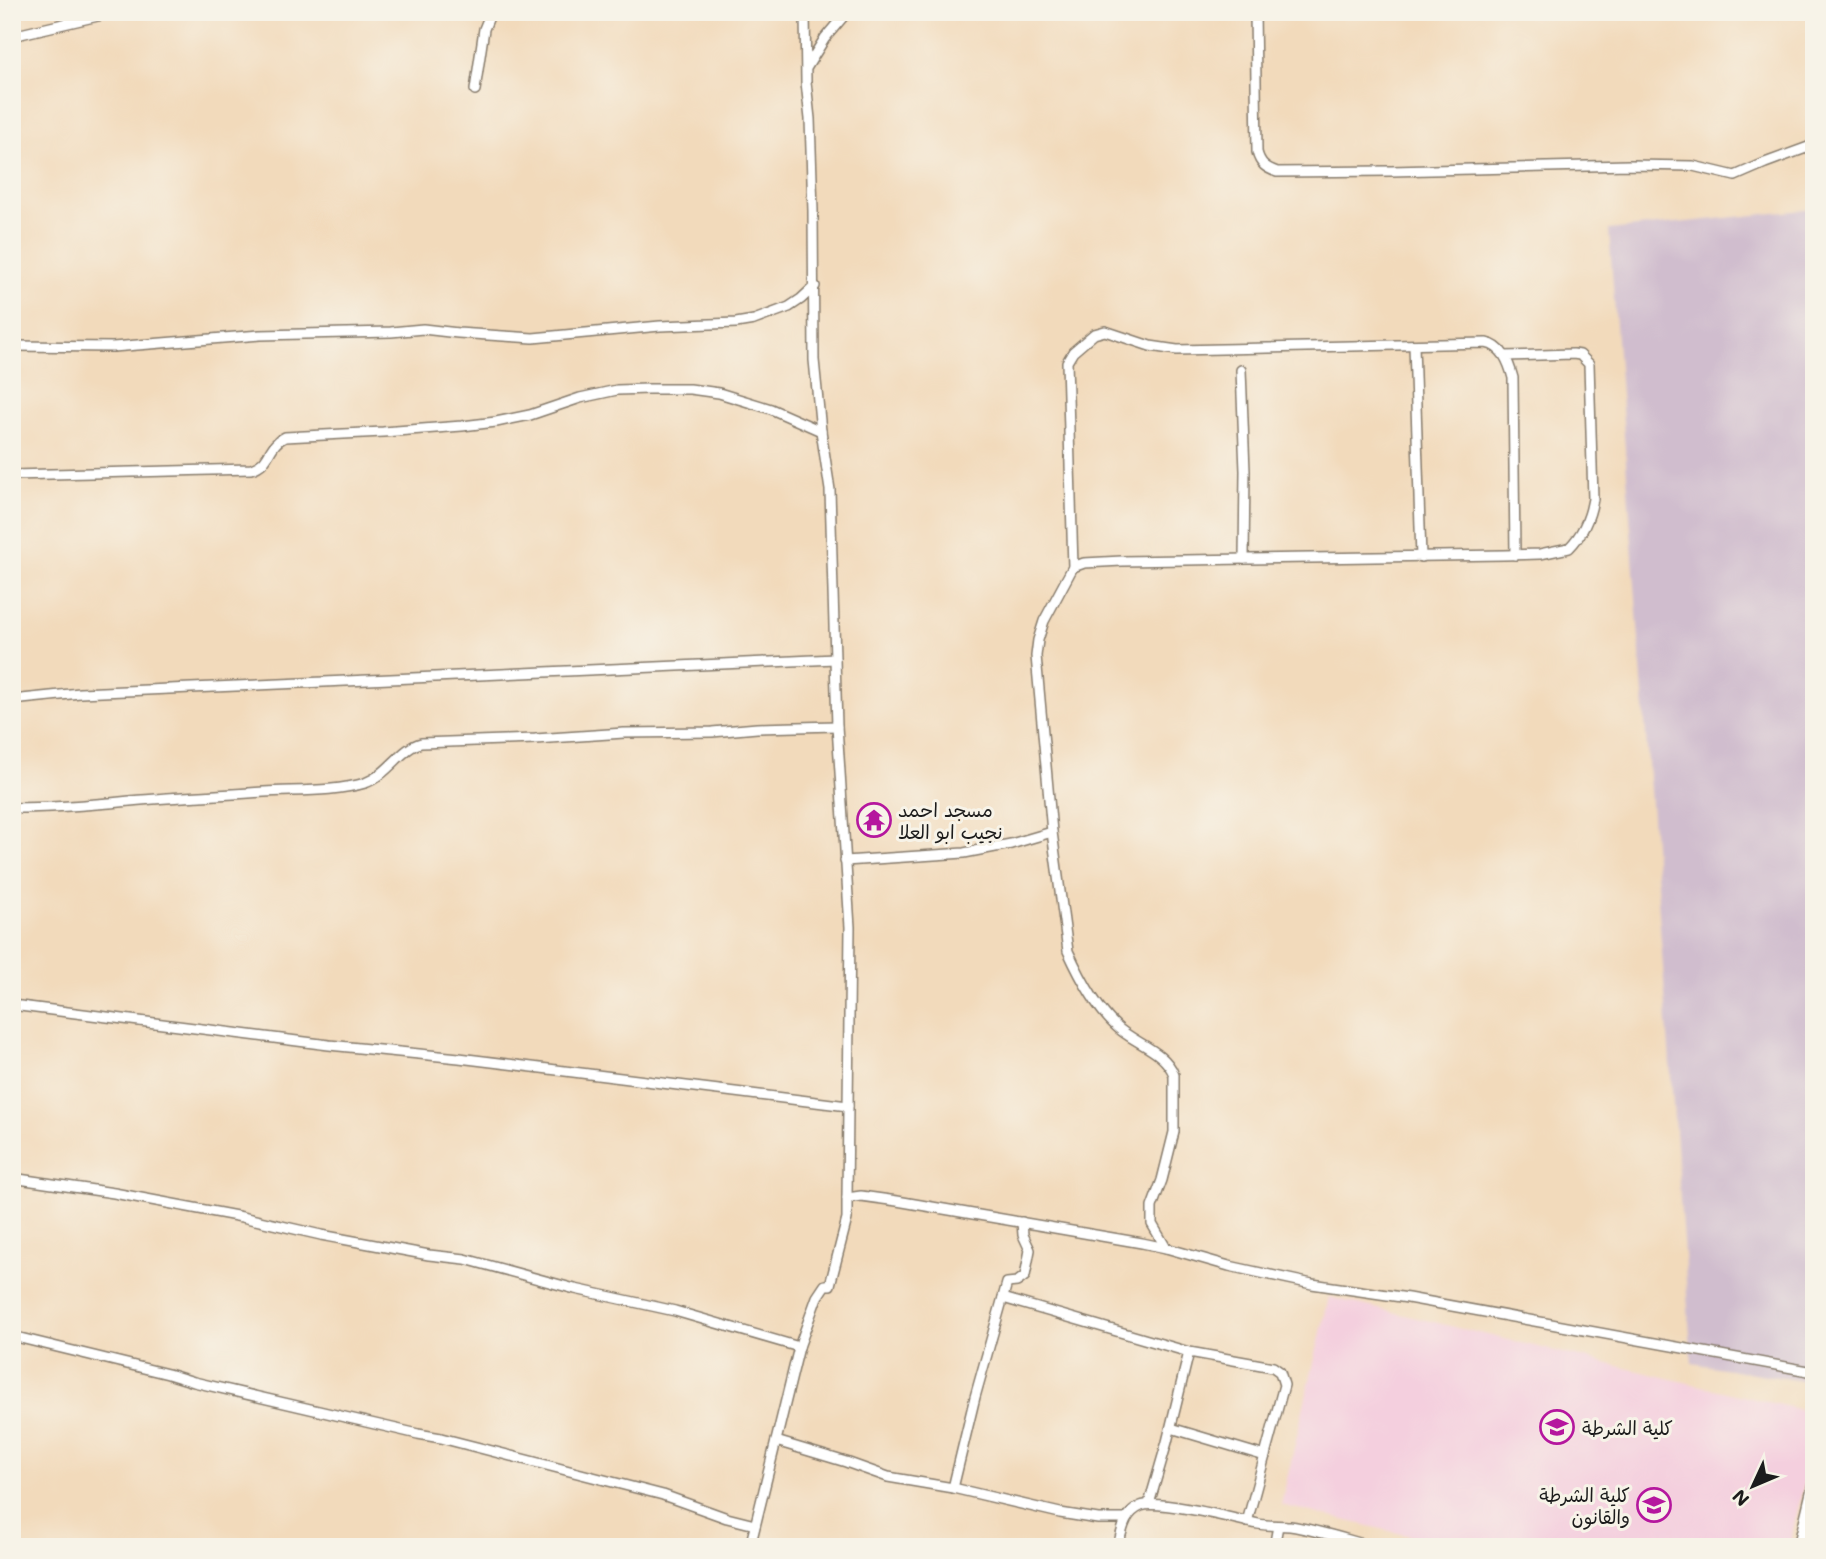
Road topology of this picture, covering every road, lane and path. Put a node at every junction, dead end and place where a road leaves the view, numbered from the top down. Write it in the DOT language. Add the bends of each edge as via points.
graph roads {
  1 [pos="115,12"];
  2 [pos="491,12"];
  3 [pos="805,12"];
  4 [pos="845,12"];
  5 [pos="1255,12"];
  6 [pos="12,36"];
  7 [pos="807,68"];
  8 [pos="475,90"];
  9 [pos="1814,145"];
  10 [pos="815,286"];
  11 [pos="1414,345"];
  12 [pos="12,346"];
  13 [pos="1505,356"];
  14 [pos="1241,370"];
  15 [pos="821,432"];
  16 [pos="12,475"];
  17 [pos="1515,555"];
  18 [pos="1421,557"];
  19 [pos="1244,559"];
  20 [pos="1073,567"];
  21 [pos="835,659"];
  22 [pos="12,699"];
  23 [pos="837,726"];
  24 [pos="12,808"];
  25 [pos="1052,832"];
  26 [pos="845,861"];
  27 [pos="12,1005"];
  28 [pos="848,1106"];
  29 [pos="12,1178"];
  30 [pos="847,1198"];
  31 [pos="1022,1222"];
  32 [pos="1152,1224"];
  33 [pos="1137,1242"];
  34 [pos="1166,1248"];
  35 [pos="1003,1298"];
  36 [pos="12,1336"];
  37 [pos="799,1347"];
  38 [pos="1189,1352"];
  39 [pos="1814,1372"];
  40 [pos="1171,1428"];
  41 [pos="776,1441"];
  42 [pos="1265,1456"];
  43 [pos="1814,1480"];
  44 [pos="953,1488"];
  45 [pos="1149,1504"];
  46 [pos="1126,1519"];
  47 [pos="1247,1522"];
  48 [pos="755,1525"];
  49 [pos="1278,1526"];
  50 [pos="750,1547"];
  51 [pos="1118,1547"];
  52 [pos="1274,1547"];
  53 [pos="1374,1547"];
  54 [pos="1798,1547"];
  1 -- 6 [label="street"];
  2 -- 8 [label="street"];
  3 -- 7 [label="street"];
  4 -- 7 [label="street"];
  5 -- 9 [label="street" via="1257,152 1259,161 1277,172 1629,165 1693,166 1735,176"];
  7 -- 10 [label="street"];
  10 -- 12 [label="street" via="789,307 736,323 533,338 423,329 113,346"];
  10 -- 15 [label="street" via="814,360"];
  11 -- 13 [label="street" via="1486,343"];
  11 -- 18 [label="street"];
  11 -- 20 [label="street" via="1177,349 1150,346 1105,331 1094,334 1067,362"];
  13 -- 17 [label="street" via="1513,378"];
  13 -- 17 [label="street" via="1580,355 1591,372 1591,511 1569,548"];
  14 -- 19 [label="street"];
  15 -- 16 [label="street" via="771,409 719,393 617,390 496,422 285,437 276,442 261,466 251,469"];
  15 -- 21 [label="street" via="830,490"];
  17 -- 18 [label="street"];
  18 -- 19 [label="street"];
  19 -- 20 [label="street" via="1122,561"];
  20 -- 25 [label="street" via="1044,621 1036,656"];
  21 -- 22 [label="street"];
  21 -- 23 [label="street"];
  23 -- 24 [label="street" via="421,743 377,777 349,786"];
  23 -- 26 [label="street"];
  25 -- 26 [label="street" via="964,853"];
  25 -- 32 [label="street" via="1065,935 1075,965 1115,1026 1164,1059 1174,1075 1174,1132 1152,1207"];
  26 -- 28 [label="street" via="850,927"];
  27 -- 28 [label="street"];
  28 -- 30 [label="street"];
  29 -- 37 [label="street" via="465,1259"];
  30 -- 31 [label="street" via="885,1199"];
  30 -- 37 [label="street" via="847,1219 831,1281 817,1297"];
  31 -- 33 [label="street"];
  31 -- 35 [label="street" via="1030,1250 1025,1276 1007,1283"];
  32 -- 33 [label="street"];
  32 -- 34 [label="street"];
  33 -- 34 [label="street"];
  34 -- 39 [label="street" via="1312,1284"];
  35 -- 38 [label="street"];
  35 -- 44 [label="street"];
  36 -- 48 [label="street" via="441,1438 682,1501"];
  37 -- 41 [label="street"];
  38 -- 40 [label="street"];
  38 -- 42 [label="street" via="1280,1372 1284,1385"];
  40 -- 42 [label="street"];
  40 -- 45 [label="street"];
  41 -- 44 [label="street" via="888,1477"];
  41 -- 48 [label="street"];
  42 -- 47 [label="street"];
  43 -- 54 [label="street"];
  44 -- 46 [label="street" via="1060,1513"];
  45 -- 46 [label="street" via="1136,1508"];
  45 -- 47 [label="street"];
  46 -- 51 [label="street"];
  47 -- 49 [label="street"];
  48 -- 50 [label="street"];
  49 -- 52 [label="street"];
  49 -- 53 [label="street"];
}
